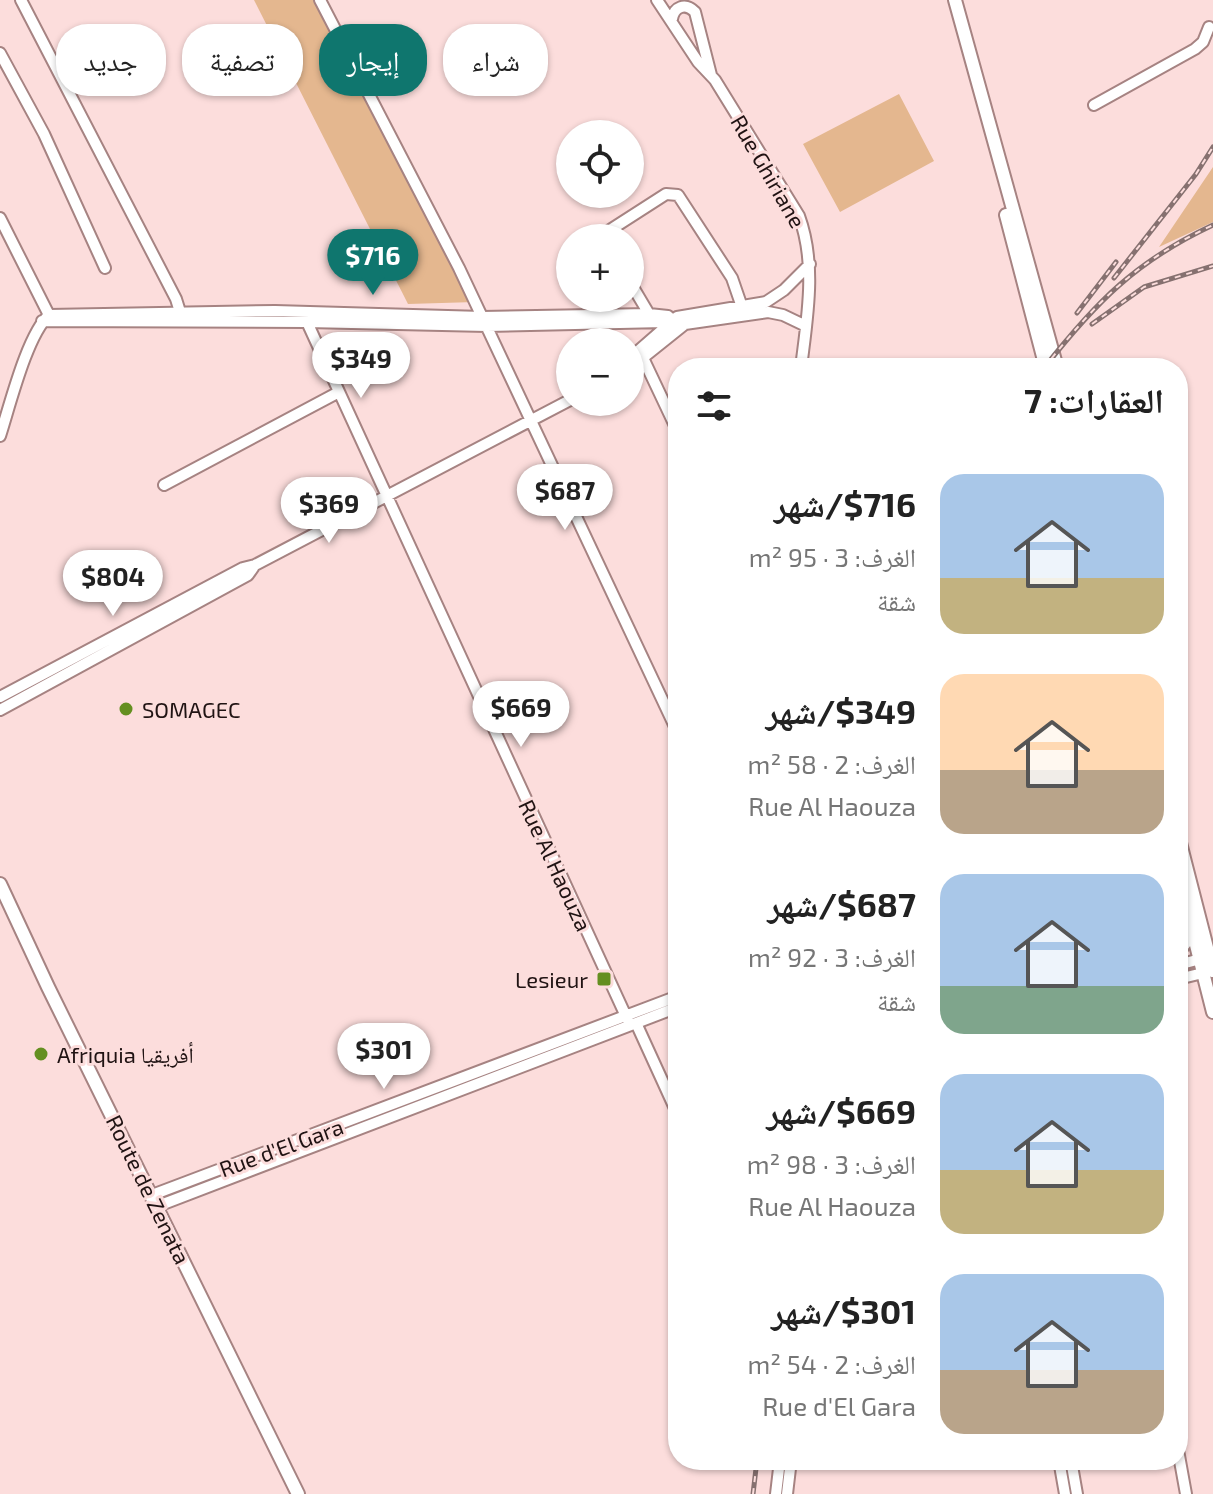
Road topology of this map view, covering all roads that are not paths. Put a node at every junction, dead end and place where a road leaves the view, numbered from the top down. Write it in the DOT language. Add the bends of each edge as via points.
graph roads {
  1 [pos="21,0"];
  2 [pos="320,0"];
  3 [pos="657,0"];
  4 [pos="947,0"];
  5 [pos="955,0"];
  6 [pos="687,7"];
  7 [pos="672,19"];
  8 [pos="1209,27"];
  9 [pos="679,31"];
  10 [pos="0,53"];
  11 [pos="711,75"];
  12 [pos="1094,105"];
  13 [pos="0,218"];
  14 [pos="619,224"];
  15 [pos="810,264"];
  16 [pos="105,268"];
  17 [pos="784,290"];
  18 [pos="644,306"];
  19 [pos="742,307"];
  20 [pos="649,314"];
  21 [pos="181,317"];
  22 [pos="306,317"];
  23 [pos="787,317"];
  24 [pos="48,320"];
  25 [pos="485,322"];
  26 [pos="674,324"];
  27 [pos="806,326"];
  28 [pos="644,347"];
  29 [pos="644,357"];
  30 [pos="802,358"];
  31 [pos="1043,358"];
  32 [pos="1054,358"];
  33 [pos="644,360"];
  34 [pos="339,392"];
  35 [pos="556,407"];
  36 [pos="668,411"];
  37 [pos="532,420"];
  38 [pos="0,436"];
  39 [pos="164,485"];
  40 [pos="387,495"];
  41 [pos="255,565"];
  42 [pos="0,697"];
  43 [pos="0,710"];
  44 [pos="668,712"];
  45 [pos="1188,882"];
  46 [pos="0,884"];
  47 [pos="1188,913"];
  48 [pos="1193,932"];
  49 [pos="1188,939"];
  50 [pos="1188,956"];
  51 [pos="1204,958"];
  52 [pos="1209,977"];
  53 [pos="1188,978"];
  54 [pos="668,1001"];
  55 [pos="668,1010"];
  56 [pos="1213,1012"];
  57 [pos="631,1021"];
  58 [pos="668,1095"];
  59 [pos="155,1200"];
  60 [pos="779,1470"];
  61 [pos="790,1470"];
  62 [pos="1061,1470"];
  63 [pos="1073,1470"];
  64 [pos="1182,1470"];
  65 [pos="298,1494"];
  66 [pos="776,1494"];
  67 [pos="787,1494"];
  68 [pos="1065,1494"];
  69 [pos="1077,1494"];
  70 [pos="1186,1494"];
  1 -- 21 [label="street"];
  2 -- 25 [label="street"];
  3 -- 7 [label="street, Rue Ghiriane"];
  4 -- 31 [label="main road"];
  5 -- 32 [label="main road"];
  6 -- 7 [label="street" via="675,10"];
  6 -- 9 [label="street" via="690,30"];
  6 -- 11 [label="street, Rue Ghiriane"];
  7 -- 9 [label="street, Rue Ghiriane"];
  8 -- 12 [label="street" via="1195,49"];
  9 -- 11 [label="street, Rue Ghiriane"];
  10 -- 16 [label="street"];
  11 -- 15 [label="street, Rue Ghiriane" via="799,216"];
  13 -- 24 [label="street"];
  14 -- 19 [label="street" via="666,194 678,195 732,278"];
  15 -- 17 [label="street"];
  15 -- 27 [label="street, Rue Ghiriane"];
  17 -- 19 [label="street" via="766,302"];
  17 -- 23 [label="street"];
  18 -- 20 [label="street"];
  19 -- 26 [label="street" via="687,314"];
  20 -- 25 [label="street"];
  20 -- 26 [label="street" via="666,315"];
  21 -- 22 [label="street"];
  21 -- 24 [label="street"];
  22 -- 25 [label="street"];
  22 -- 34 [label="street, Rue Al Haouza"];
  23 -- 26 [label="street" via="768,312"];
  23 -- 27 [label="street"];
  24 -- 38 [label="street" via="32,341"];
  25 -- 26 [label="street"];
  25 -- 37 [label="street"];
  26 -- 28 [label="street"];
  26 -- 29 [label="street"];
  27 -- 30 [label="street, Rue Ghiriane"];
  33 -- 36 [label="street"];
  34 -- 39 [label="street"];
  34 -- 40 [label="street, Rue Al Haouza"];
  35 -- 37 [label="street"];
  37 -- 40 [label="street"];
  37 -- 44 [label="street"];
  40 -- 41 [label="street"];
  40 -- 57 [label="street, Rue Al Haouza"];
  41 -- 42 [label="street"];
  41 -- 43 [label="street" via="248,575"];
  45 -- 51 [label="main road"];
  46 -- 59 [label="main road, Route de Zenata"];
  47 -- 48 [label="main road"];
  48 -- 49 [label="main road"];
  48 -- 51 [label="main road"];
  50 -- 51 [label="street"];
  51 -- 52 [label="main road"];
  52 -- 53 [label="street"];
  52 -- 56 [label="main road"];
  54 -- 57 [label="street, Rue d'El Gara"];
  55 -- 57 [label="street, Rue d'El Gara"];
  57 -- 58 [label="street, Rue Al Haouza"];
  57 -- 59 [label="street, Rue d'El Gara"];
  59 -- 65 [label="main road, Route de Zenata"];
  60 -- 66 [label="street"];
  61 -- 67 [label="street"];
  62 -- 68 [label="street"];
  63 -- 69 [label="street"];
  64 -- 70 [label="street"];
}
